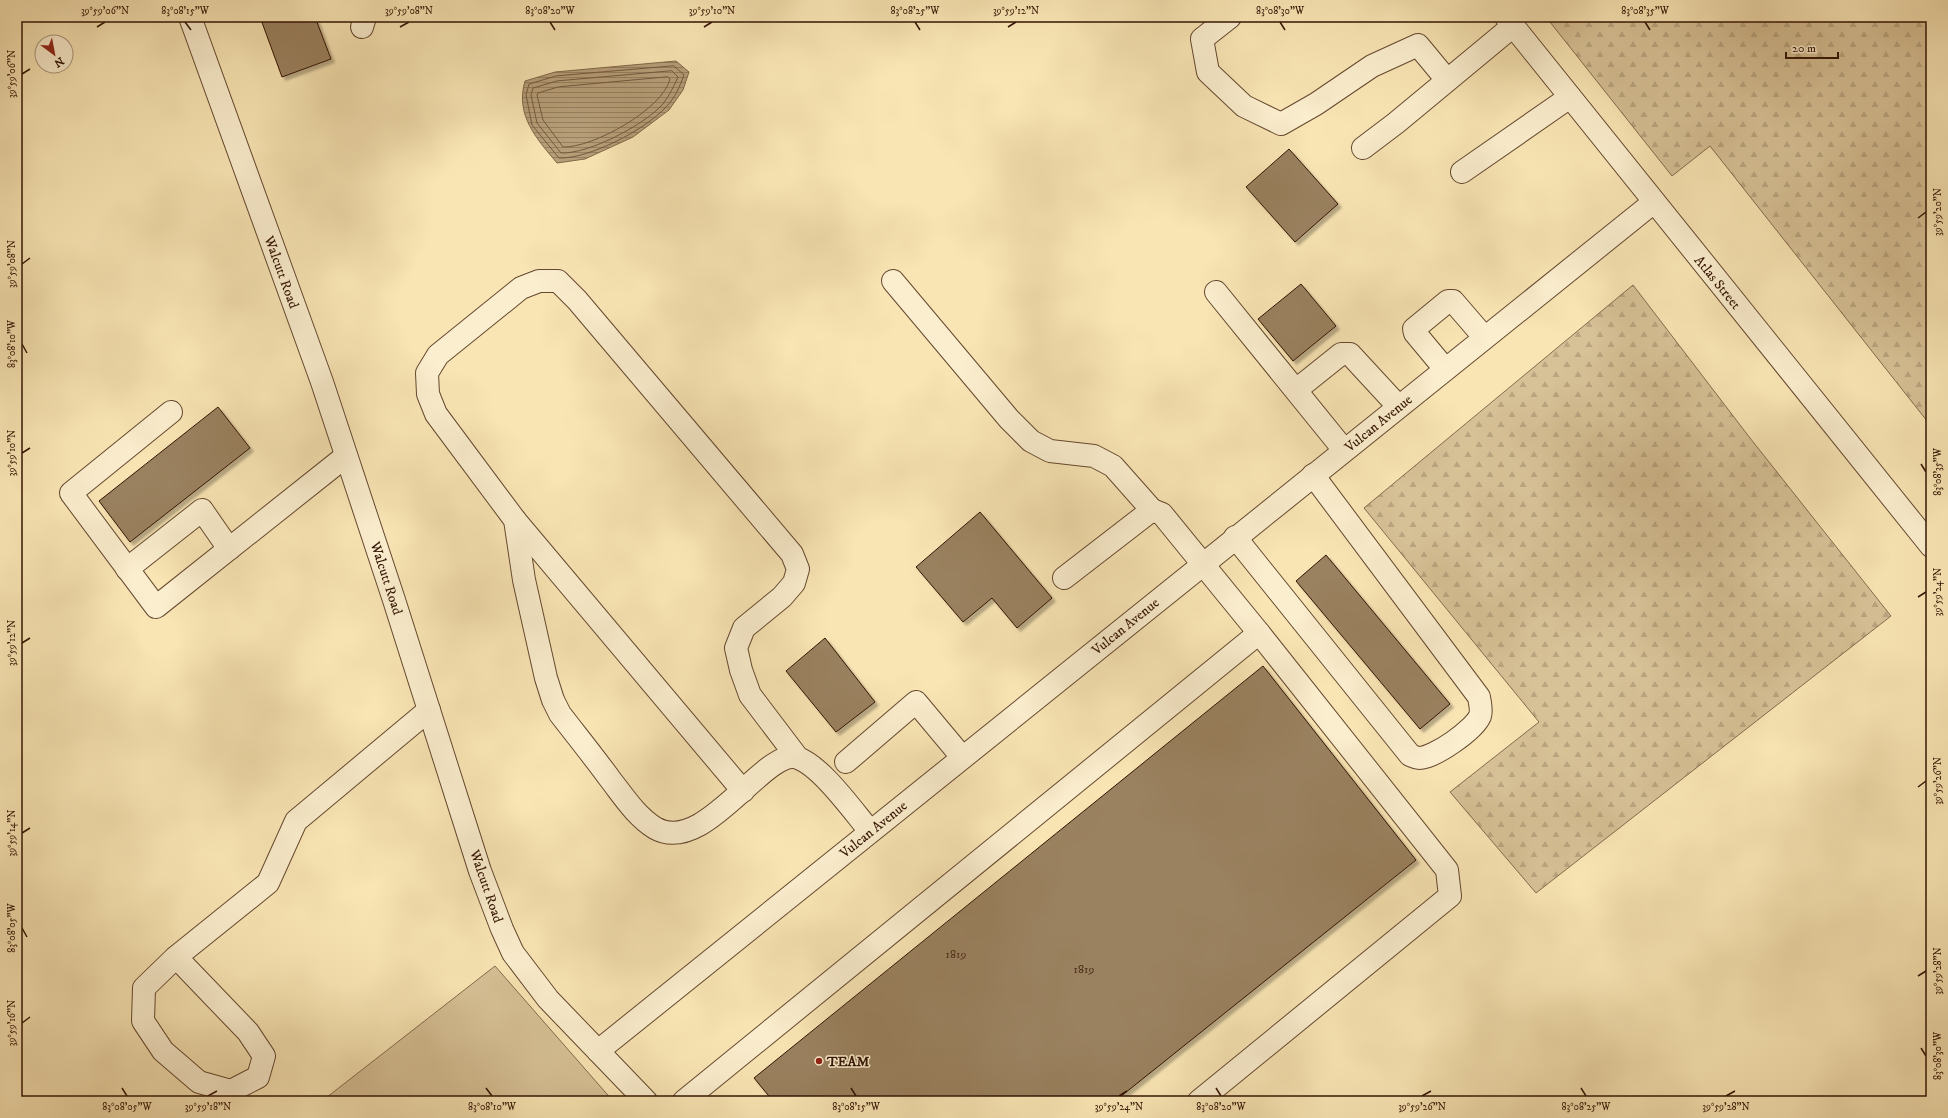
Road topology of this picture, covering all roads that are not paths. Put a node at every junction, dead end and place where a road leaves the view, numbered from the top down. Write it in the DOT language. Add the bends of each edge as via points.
graph roads {
  1 [pos="190,17"];
  2 [pos="1230,17"];
  3 [pos="1509,21"];
  4 [pos="1447,80"];
  5 [pos="1570,97"];
  6 [pos="1363,148"];
  7 [pos="1462,172"];
  8 [pos="1654,202"];
  9 [pos="893,281"];
  10 [pos="1216,292"];
  11 [pos="1484,338"];
  12 [pos="1445,369"];
  13 [pos="1296,390"];
  14 [pos="1398,406"];
  15 [pos="171,412"];
  16 [pos="1344,450"];
  17 [pos="346,456"];
  18 [pos="1313,475"];
  19 [pos="1152,510"];
  20 [pos="515,520"];
  21 [pos="1234,538"];
  22 [pos="1931,546"];
  23 [pos="229,549"];
  24 [pos="1203,563"];
  25 [pos="128,569"];
  26 [pos="1064,578"];
  27 [pos="1259,633"];
  28 [pos="429,710"];
  29 [pos="797,757"];
  30 [pos="962,757"];
  31 [pos="846,762"];
  32 [pos="742,791"];
  33 [pos="870,831"];
  34 [pos="176,958"];
  35 [pos="598,1050"];
  36 [pos="646,1101"];
  37 [pos="684,1101"];
  38 [pos="1199,1101"];
  1 -- 17 [label="street, Walcutt Road" via="322,382"];
  2 -- 4 [label="street" via="1202,39 1208,72 1244,106 1281,124 1372,66 1418,44"];
  3 -- 4 [label="street"];
  3 -- 5 [label="street, Atlas Street"];
  4 -- 6 [label="street"];
  5 -- 7 [label="street"];
  5 -- 8 [label="street, Atlas Street"];
  8 -- 11 [label="street, Vulcan Avenue"];
  8 -- 22 [label="street, Atlas Street"];
  9 -- 19 [label="street" via="1009,419 1031,441 1050,451 1094,456 1113,466"];
  10 -- 13 [label="street"];
  11 -- 12 [label="street, Vulcan Avenue"];
  11 -- 12 [label="street" via="1453,301 1448,301 1414,329"];
  12 -- 14 [label="street, Vulcan Avenue"];
  13 -- 14 [label="street" via="1341,354 1350,354"];
  13 -- 16 [label="street"];
  14 -- 16 [label="street, Vulcan Avenue"];
  15 -- 25 [label="street" via="71,493"];
  16 -- 18 [label="street, Vulcan Avenue"];
  17 -- 23 [label="street"];
  17 -- 28 [label="street, Walcutt Road"];
  18 -- 21 [label="street, Vulcan Avenue"];
  18 -- 21 [label="street" via="1475,692 1481,708 1479,717 1472,726 1440,751 1417,758 1410,755"];
  19 -- 24 [label="street" via="1162,514"];
  19 -- 26 [label="street"];
  20 -- 29 [label="street" via="436,414 428,394 427,373 438,355 521,288 539,281 558,281 577,300 792,554 798,569 794,583 782,597 744,628 736,648 750,695"];
  20 -- 32 [label="street"];
  20 -- 32 [label="street" via="524,580 553,700 560,714 638,815 656,828 671,833 696,827"];
  21 -- 24 [label="street, Vulcan Avenue"];
  23 -- 25 [label="street" via="156,607"];
  23 -- 25 [label="street" via="202,510"];
  24 -- 27 [label="street"];
  24 -- 30 [label="street, Vulcan Avenue"];
  27 -- 37 [label="street"];
  27 -- 38 [label="street" via="1447,870 1450,896"];
  28 -- 34 [label="street" via="296,821 268,883"];
  28 -- 35 [label="street, Walcutt Road" via="480,871 513,953 548,999"];
  29 -- 32 [label="street" via="786,757"];
  29 -- 33 [label="street" via="812,765"];
  30 -- 31 [label="street" via="916,702"];
  30 -- 33 [label="street, Vulcan Avenue"];
  33 -- 35 [label="street, Vulcan Avenue"];
  34 -- 34 [label="street" via="144,988 143,1021 163,1051 199,1082 231,1091 258,1077 264,1056 248,1032"];
  35 -- 36 [label="street, Walcutt Road"];
}
